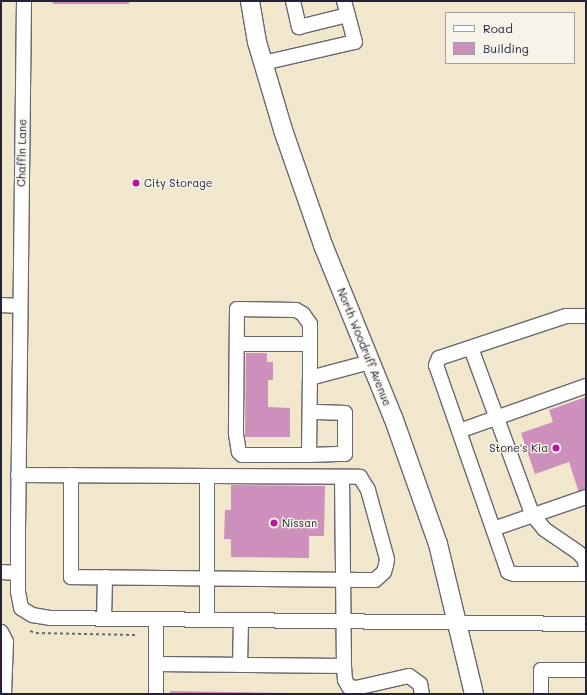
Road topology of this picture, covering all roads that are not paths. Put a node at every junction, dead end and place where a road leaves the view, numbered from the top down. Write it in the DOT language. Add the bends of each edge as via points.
graph roads {
  1 [pos="24,1"];
  2 [pos="250,1"];
  3 [pos="293,1"];
  4 [pos="344,1"];
  5 [pos="348,15"];
  6 [pos="263,63"];
  7 [pos="1,305"];
  8 [pos="20,306"];
  9 [pos="586,316"];
  10 [pos="237,344"];
  11 [pos="309,344"];
  12 [pos="471,348"];
  13 [pos="370,362"];
  14 [pos="310,378"];
  15 [pos="586,386"];
  16 [pos="310,412"];
  17 [pos="496,417"];
  18 [pos="459,431"];
  19 [pos="309,455"];
  20 [pos="18,475"];
  21 [pos="71,475"];
  22 [pos="207,476"];
  23 [pos="342,477"];
  24 [pos="586,497"];
  25 [pos="532,514"];
  26 [pos="493,529"];
  27 [pos="586,569"];
  28 [pos="1,572"];
  29 [pos="18,573"];
  30 [pos="586,574"];
  31 [pos="105,577"];
  32 [pos="206,578"];
  33 [pos="342,580"];
  34 [pos="104,618"];
  35 [pos="156,619"];
  36 [pos="207,620"];
  37 [pos="241,620"];
  38 [pos="344,622"];
  39 [pos="458,623"];
  40 [pos="586,624"];
  41 [pos="1,632"];
  42 [pos="156,664"];
  43 [pos="240,665"];
  44 [pos="344,666"];
  45 [pos="586,670"];
  46 [pos="4,694"];
  47 [pos="156,694"];
  48 [pos="422,694"];
  49 [pos="474,694"];
  50 [pos="541,694"];
  1 -- 8 [label="street, Chaffin Lane"];
  2 -- 6 [label="main road, North Woodruff Avenue"];
  3 -- 5 [label="street" via="299,27"];
  4 -- 5 [label="street"];
  5 -- 6 [label="street" via="355,42"];
  6 -- 13 [label="main road, North Woodruff Avenue" via="323,245"];
  7 -- 8 [label="street"];
  8 -- 20 [label="street, Chaffin Lane"];
  9 -- 12 [label="street" via="566,316"];
  10 -- 11 [label="street"];
  10 -- 11 [label="street" via="237,308 296,310 310,324"];
  10 -- 19 [label="street" via="238,452 242,455"];
  11 -- 14 [label="street"];
  12 -- 17 [label="street"];
  12 -- 18 [label="street" via="439,358 436,365"];
  13 -- 14 [label="street"];
  13 -- 39 [label="main road, North Woodruff Avenue" via="418,483 438,544"];
  14 -- 16 [label="street"];
  15 -- 17 [label="street"];
  16 -- 19 [label="street"];
  16 -- 19 [label="street" via="345,413 345,454"];
  17 -- 18 [label="street"];
  17 -- 25 [label="street"];
  18 -- 26 [label="street"];
  20 -- 21 [label="street"];
  20 -- 29 [label="street, Chaffin Lane"];
  21 -- 22 [label="street"];
  21 -- 31 [label="street" via="71,577"];
  22 -- 23 [label="street"];
  22 -- 32 [label="street"];
  23 -- 33 [label="street"];
  23 -- 33 [label="street" via="360,477 365,482 387,558 384,572 375,580"];
  24 -- 25 [label="street"];
  25 -- 26 [label="street"];
  25 -- 27 [label="street" via="544,529 579,552 585,560"];
  26 -- 30 [label="street" via="505,566 514,574"];
  28 -- 29 [label="street"];
  29 -- 34 [label="street, Chaffin Lane" via="21,608 32,615"];
  31 -- 32 [label="street"];
  31 -- 34 [label="street"];
  32 -- 33 [label="street"];
  32 -- 36 [label="street"];
  33 -- 38 [label="street"];
  34 -- 35 [label="street"];
  35 -- 36 [label="street"];
  35 -- 42 [label="street"];
  36 -- 37 [label="street"];
  37 -- 38 [label="street"];
  37 -- 43 [label="street"];
  38 -- 39 [label="street"];
  38 -- 44 [label="street"];
  39 -- 40 [label="street"];
  39 -- 49 [label="main road, North Woodruff Avenue"];
  41 -- 46 [label="street" via="6,642"];
  42 -- 43 [label="street"];
  42 -- 47 [label="street"];
  43 -- 44 [label="street"];
  44 -- 48 [label="street" via="345,680 350,687 356,688 409,676 420,684"];
  45 -- 50 [label="street" via="541,670"];
}
